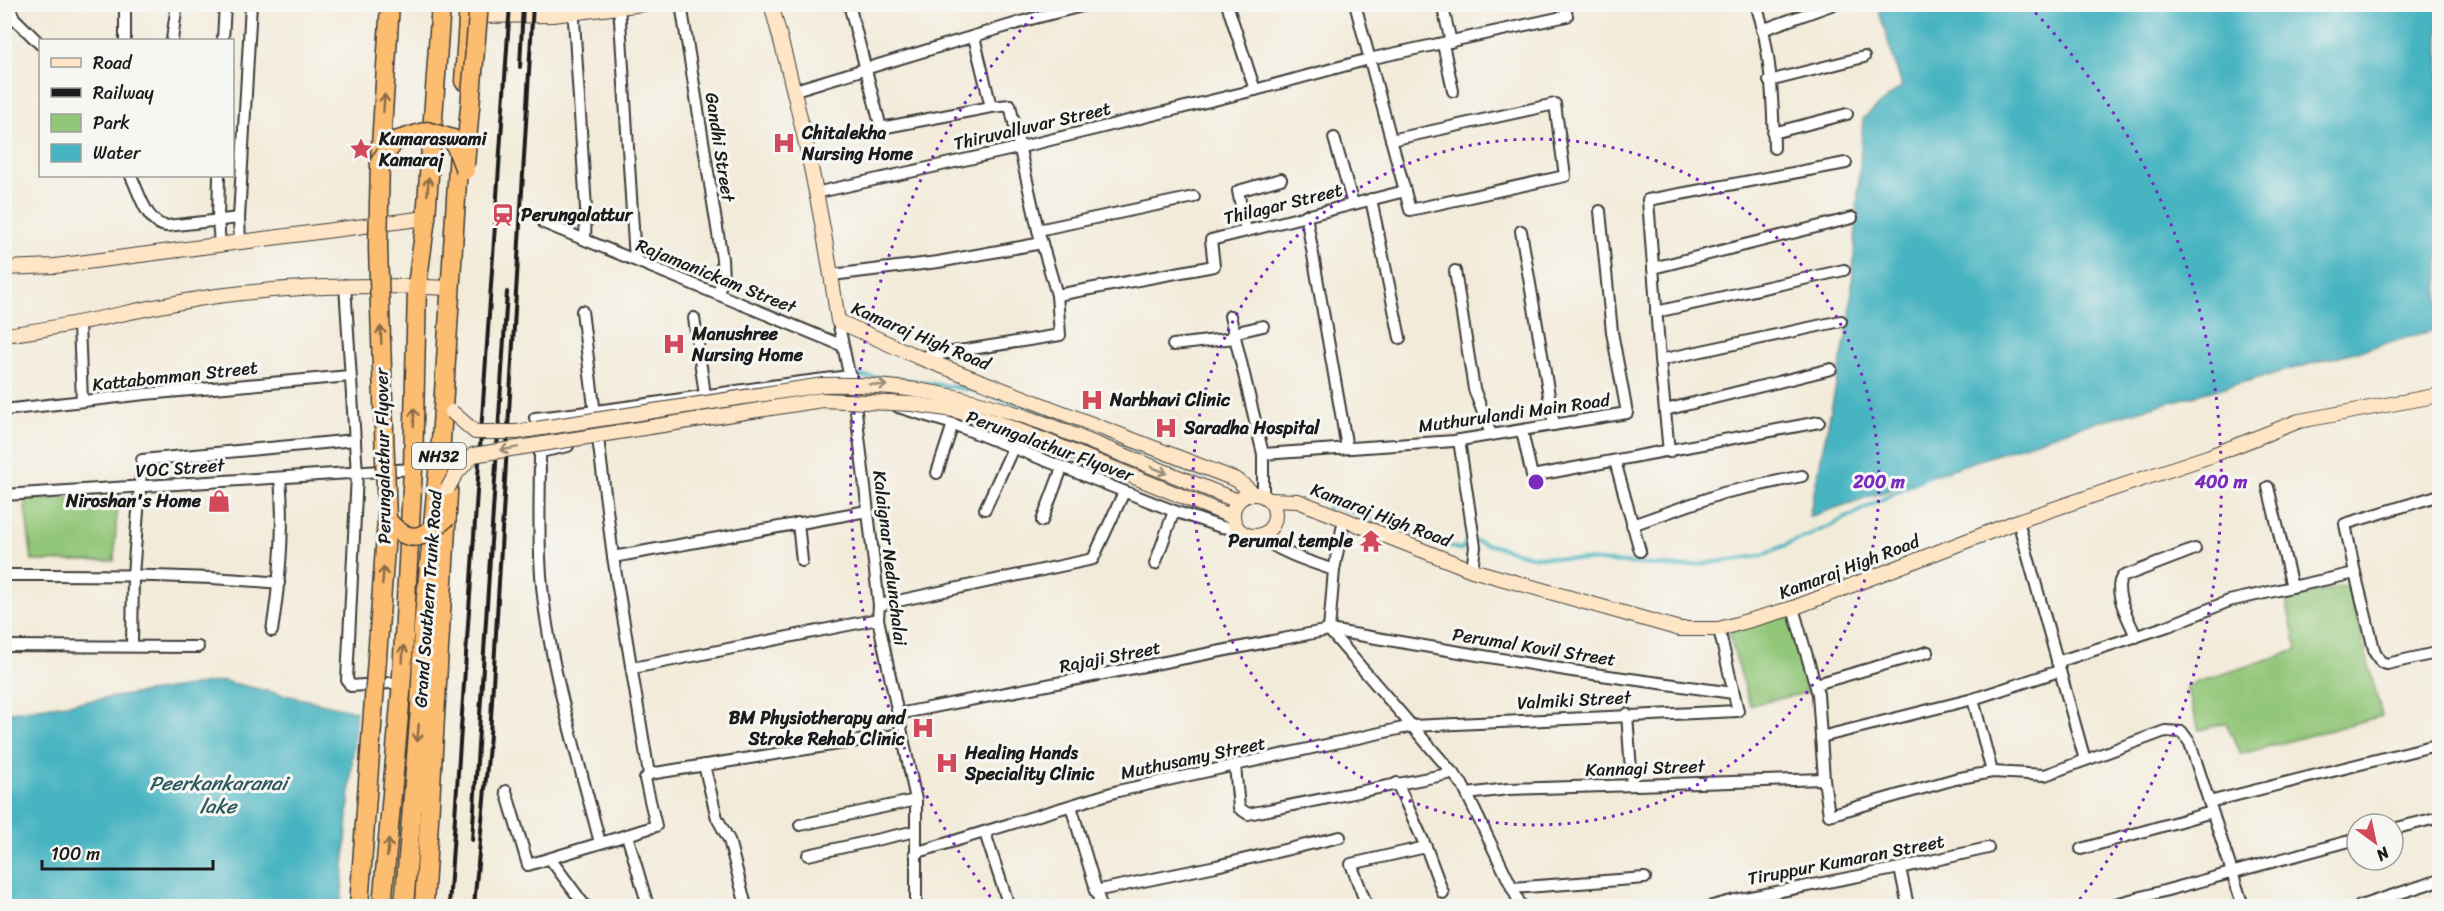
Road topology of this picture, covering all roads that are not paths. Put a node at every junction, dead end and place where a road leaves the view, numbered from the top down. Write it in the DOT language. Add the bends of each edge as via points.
graph roads {
  1 [pos="8,4"];
  2 [pos="125,4"];
  3 [pos="177,4"];
  4 [pos="225,4"];
  5 [pos="251,4"];
  6 [pos="390,4"];
  7 [pos="441,4"];
  8 [pos="644,4"];
  9 [pos="681,4"];
  10 [pos="771,4"];
  11 [pos="849,4"];
  12 [pos="1090,4"];
  13 [pos="1227,4"];
  14 [pos="1355,4"];
  15 [pos="1442,4"];
  16 [pos="1564,4"];
  17 [pos="1756,4"];
  18 [pos="1834,4"];
  19 [pos="619,6"];
  20 [pos="472,8"];
  21 [pos="573,8"];
  22 [pos="1762,30"];
  23 [pos="974,37"];
  24 [pos="125,39"];
  25 [pos="172,39"];
  26 [pos="224,39"];
  27 [pos="39,43"];
  28 [pos="1447,43"];
  29 [pos="1864,57"];
  30 [pos="1370,59"];
  31 [pos="866,69"];
  32 [pos="1769,81"];
  33 [pos="795,90"];
  34 [pos="1256,90"];
  35 [pos="1453,90"];
  36 [pos="991,107"];
  37 [pos="1847,114"];
  38 [pos="1773,133"];
  39 [pos="1334,138"];
  40 [pos="1391,140"];
  41 [pos="1020,147"];
  42 [pos="1774,148"];
  43 [pos="380,161"];
  44 [pos="1846,163"];
  45 [pos="465,170"];
  46 [pos="131,177"];
  47 [pos="219,177"];
  48 [pos="1281,179"];
  49 [pos="1405,191"];
  50 [pos="815,193"];
  51 [pos="1194,197"];
  52 [pos="1371,199"];
  53 [pos="1353,204"];
  54 [pos="1600,212"];
  55 [pos="1306,215"];
  56 [pos="239,218"];
  57 [pos="426,218"];
  58 [pos="1852,218"];
  59 [pos="218,219"];
  60 [pos="544,223"];
  61 [pos="1038,230"];
  62 [pos="1246,231"];
  63 [pos="1521,231"];
  64 [pos="585,239"];
  65 [pos="240,242"];
  66 [pos="1042,243"];
  67 [pos="220,245"];
  68 [pos="635,260"];
  69 [pos="4,268"];
  70 [pos="1653,268"];
  71 [pos="1844,270"];
  72 [pos="1455,271"];
  73 [pos="832,275"];
  74 [pos="345,285"];
  75 [pos="417,286"];
  76 [pos="450,288"];
  77 [pos="717,294"];
  78 [pos="1057,295"];
  79 [pos="582,311"];
  80 [pos="1656,312"];
  81 [pos="1230,316"];
  82 [pos="694,318"];
  83 [pos="838,321"];
  84 [pos="1841,321"];
  85 [pos="79,324"];
  86 [pos="1263,326"];
  87 [pos="4,335"];
  88 [pos="1234,335"];
  89 [pos="1400,338"];
  90 [pos="841,345"];
  91 [pos="1173,345"];
  92 [pos="918,357"];
  93 [pos="1660,360"];
  94 [pos="1831,369"];
  95 [pos="350,376"];
  96 [pos="851,376"];
  97 [pos="2439,394"];
  98 [pos="705,395"];
  99 [pos="82,401"];
  100 [pos="855,403"];
  101 [pos="4,410"];
  102 [pos="1665,410"];
  103 [pos="452,412"];
  104 [pos="595,413"];
  105 [pos="535,418"];
  106 [pos="1819,422"];
  107 [pos="953,424"];
  108 [pos="1554,425"];
  109 [pos="1522,430"];
  110 [pos="1491,434"];
  111 [pos="355,440"];
  112 [pos="598,440"];
  113 [pos="1459,440"];
  114 [pos="1013,448"];
  115 [pos="1347,448"];
  116 [pos="1669,452"];
  117 [pos="1263,454"];
  118 [pos="1615,461"];
  119 [pos="1062,468"];
  120 [pos="413,469"];
  121 [pos="937,473"];
  122 [pos="357,474"];
  123 [pos="1802,476"];
  124 [pos="280,478"];
  125 [pos="140,486"];
  126 [pos="2268,487"];
  127 [pos="448,488"];
  128 [pos="1124,492"];
  129 [pos="4,495"];
  130 [pos="2439,495"];
  131 [pos="1262,497"];
  132 [pos="1238,501"];
  133 [pos="985,509"];
  134 [pos="867,511"];
  135 [pos="1174,511"];
  136 [pos="1333,514"];
  137 [pos="447,517"];
  138 [pos="387,520"];
  139 [pos="1042,521"];
  140 [pos="2018,521"];
  141 [pos="798,523"];
  142 [pos="1236,523"];
  143 [pos="1632,525"];
  144 [pos="1257,536"];
  145 [pos="2195,549"];
  146 [pos="1640,551"];
  147 [pos="613,557"];
  148 [pos="802,561"];
  149 [pos="1155,564"];
  150 [pos="1334,570"];
  151 [pos="1472,570"];
  152 [pos="2355,573"];
  153 [pos="4,574"];
  154 [pos="133,574"];
  155 [pos="279,583"];
  156 [pos="2292,587"];
  157 [pos="879,605"];
  158 [pos="1793,608"];
  159 [pos="878,619"];
  160 [pos="1719,629"];
  161 [pos="1329,630"];
  162 [pos="272,631"];
  163 [pos="2136,637"];
  164 [pos="4,646"];
  165 [pos="132,646"];
  166 [pos="198,647"];
  167 [pos="1928,652"];
  168 [pos="2439,652"];
  169 [pos="2058,666"];
  170 [pos="633,668"];
  171 [pos="402,682"];
  172 [pos="1816,684"];
  173 [pos="1733,693"];
  174 [pos="1972,699"];
  175 [pos="898,714"];
  176 [pos="1627,714"];
  177 [pos="1412,726"];
  178 [pos="902,734"];
  179 [pos="1821,737"];
  180 [pos="2439,744"];
  181 [pos="2085,760"];
  182 [pos="704,765"];
  183 [pos="1234,766"];
  184 [pos="1992,772"];
  185 [pos="1453,773"];
  186 [pos="649,774"];
  187 [pos="1824,779"];
  188 [pos="1397,783"];
  189 [pos="1632,785"];
  190 [pos="506,791"];
  191 [pos="1467,795"];
  192 [pos="916,800"];
  193 [pos="1071,806"];
  194 [pos="2211,807"];
  195 [pos="2439,817"];
  196 [pos="800,825"];
  197 [pos="2405,826"];
  198 [pos="916,831"];
  199 [pos="985,833"];
  200 [pos="627,835"];
  201 [pos="1340,837"];
  202 [pos="2345,842"];
  203 [pos="600,843"];
  204 [pos="1426,847"];
  205 [pos="1988,848"];
  206 [pos="2081,849"];
  207 [pos="915,853"];
  208 [pos="808,855"];
  209 [pos="551,860"];
  210 [pos="1900,868"];
  211 [pos="2232,872"];
  212 [pos="1645,878"];
  213 [pos="2439,880"];
  214 [pos="1512,888"];
  215 [pos="1095,891"];
  216 [pos="1443,893"];
  217 [pos="359,906"];
  218 [pos="382,906"];
  219 [pos="404,906"];
  220 [pos="424,906"];
  221 [pos="585,906"];
  222 [pos="648,906"];
  223 [pos="746,906"];
  224 [pos="916,906"];
  225 [pos="1009,906"];
  226 [pos="1101,906"];
  227 [pos="1367,906"];
  228 [pos="1521,906"];
  229 [pos="1712,906"];
  230 [pos="1908,906"];
  231 [pos="2108,906"];
  232 [pos="2243,906"];
  233 [pos="2360,906"];
  1 -- 27 [label="street" via="14,18"];
  2 -- 24 [label="street"];
  3 -- 25 [label="street"];
  4 -- 26 [label="street"];
  5 -- 56 [label="street"];
  43 -- 6 [label="highway, Perungalathur Flyover, one-way"];
  57 -- 7 [label="highway, Grand Southern Trunk Road / NH32, one-way"];
  8 -- 19 [label="street"];
  9 -- 77 [label="street, Gandhi Street" via="722,259 723,280"];
  10 -- 33 [label="street, Kamaraj High Road"];
  11 -- 31 [label="street"];
  12 -- 23 [label="street"];
  13 -- 34 [label="street"];
  14 -- 30 [label="street"];
  15 -- 28 [label="street"];
  16 -- 28 [label="street, Thiruvalluvar Street" via="1567,16"];
  17 -- 22 [label="street"];
  18 -- 22 [label="street"];
  19 -- 21 [label="street"];
  19 -- 68 [label="street"];
  20 -- 21 [label="street" via="552,15"];
  20 -- 45 [label="highway, bridge"];
  20 -- 76 [label="highway, Grand Southern Trunk Road / NH32"];
  21 -- 64 [label="street"];
  22 -- 32 [label="street"];
  23 -- 31 [label="street"];
  23 -- 36 [label="street"];
  28 -- 30 [label="street, Thiruvalluvar Street"];
  28 -- 35 [label="street"];
  29 -- 32 [label="street"];
  30 -- 34 [label="street, Thiruvalluvar Street"];
  30 -- 40 [label="street"];
  31 -- 33 [label="street"];
  31 -- 36 [label="street" via="881,128"];
  32 -- 38 [label="street"];
  33 -- 50 [label="street, Kamaraj High Road"];
  34 -- 41 [label="street, Thiruvalluvar Street"];
  36 -- 41 [label="street" via="1010,105"];
  37 -- 38 [label="street"];
  38 -- 42 [label="street"];
  39 -- 53 [label="street"];
  40 -- 49 [label="street"];
  40 -- 49 [label="street" via="1555,104 1565,176 1410,210"];
  41 -- 50 [label="street, Thiruvalluvar Street"];
  41 -- 61 [label="street"];
  43 -- 45 [label="highway, bridge" via="396,141 427,131 453,139"];
  138 -- 43 [label="highway, Perungalathur Flyover, one-way, bridge" via="378,248"];
  44 -- 70 [label="street" via="1648,200"];
  45 -- 103 [label="highway"];
  46 -- 59 [label="street" via="158,225"];
  47 -- 59 [label="street"];
  48 -- 62 [label="street" via="1238,190"];
  49 -- 52 [label="street, Thilagar Street"];
  50 -- 73 [label="street, Kamaraj High Road"];
  51 -- 61 [label="street"];
  52 -- 53 [label="street, Thilagar Street"];
  52 -- 89 [label="street"];
  53 -- 55 [label="street, Thilagar Street"];
  54 -- 108 [label="street, Muthurulandi Main Road" via="1612,332 1627,413"];
  55 -- 62 [label="street, Thilagar Street"];
  55 -- 115 [label="street"];
  56 -- 59 [label="street"];
  56 -- 65 [label="street"];
  57 -- 65 [label="street"];
  57 -- 75 [label="highway, Grand Southern Trunk Road / NH32"];
  58 -- 70 [label="street"];
  59 -- 67 [label="street"];
  60 -- 64 [label="street, Rajamanickam Street"];
  61 -- 66 [label="street"];
  62 -- 78 [label="street, Thilagar Street" via="1211,240 1215,266"];
  63 -- 108 [label="street"];
  64 -- 68 [label="street, Rajamanickam Street"];
  65 -- 67 [label="street"];
  66 -- 73 [label="street" via="938,262"];
  66 -- 78 [label="street"];
  67 -- 69 [label="street" via="55,266"];
  68 -- 77 [label="street, Rajamanickam Street"];
  70 -- 80 [label="street"];
  71 -- 80 [label="street"];
  72 -- 110 [label="street" via="1474,388"];
  73 -- 83 [label="street, Kamaraj High Road"];
  74 -- 75 [label="street"];
  74 -- 85 [label="street" via="216,296"];
  74 -- 95 [label="street"];
  75 -- 76 [label="street"];
  120 -- 75 [label="highway, Grand Southern Trunk Road / NH32, one-way"];
  76 -- 219 [label="highway, Grand Southern Trunk Road / NH32, one-way"];
  77 -- 90 [label="street, Rajamanickam Street"];
  78 -- 92 [label="street" via="1060,335"];
  79 -- 104 [label="street"];
  80 -- 93 [label="street"];
  81 -- 88 [label="street"];
  82 -- 98 [label="street"];
  83 -- 90 [label="street, Kalaignar Nedunchalai"];
  83 -- 92 [label="street, Kamaraj High Road"];
  84 -- 93 [label="street"];
  85 -- 87 [label="street"];
  85 -- 99 [label="street"];
  86 -- 88 [label="street"];
  88 -- 91 [label="street"];
  88 -- 117 [label="street"];
  90 -- 96 [label="street, Kalaignar Nedunchalai"];
  92 -- 131 [label="street, Kamaraj High Road" via="1237,480"];
  93 -- 102 [label="street"];
  94 -- 102 [label="street"];
  95 -- 99 [label="street, Kattabomman Street"];
  95 -- 111 [label="street"];
  96 -- 98 [label="street"];
  96 -- 100 [label="street, Kalaignar Nedunchalai"];
  97 -- 140 [label="street, Kamaraj High Road" via="2300,421"];
  98 -- 104 [label="street"];
  99 -- 101 [label="street, Kattabomman Street"];
  100 -- 107 [label="street" via="899,407"];
  100 -- 112 [label="street" via="745,413"];
  100 -- 134 [label="street, Kalaignar Nedunchalai"];
  102 -- 116 [label="street"];
  103 -- 127 [label="highway, bridge"];
  103 -- 132 [label="street, Perungalathur Flyover, one-way, bridge" via="475,432 516,432 800,388 869,384 1005,408"];
  104 -- 105 [label="street"];
  104 -- 112 [label="street"];
  106 -- 116 [label="street"];
  107 -- 114 [label="street"];
  107 -- 121 [label="street"];
  108 -- 109 [label="street, Muthurulandi Main Road"];
  109 -- 110 [label="street, Muthurulandi Main Road"];
  109 -- 118 [label="street" via="1532,476"];
  110 -- 113 [label="street, Muthurulandi Main Road"];
  111 -- 122 [label="street"];
  111 -- 125 [label="street" via="148,458 141,462"];
  112 -- 147 [label="street"];
  112 -- 203 [label="street" via="540,452 540,464 541,575 547,624"];
  113 -- 115 [label="street, Muthurulandi Main Road"];
  113 -- 151 [label="street" via="1474,541"];
  114 -- 119 [label="street"];
  114 -- 133 [label="street"];
  115 -- 117 [label="street, Muthurulandi Main Road"];
  116 -- 118 [label="street"];
  117 -- 131 [label="street"];
  118 -- 143 [label="street"];
  119 -- 128 [label="street"];
  119 -- 139 [label="street"];
  120 -- 122 [label="street, VOC Street"];
  171 -- 120 [label="highway, Grand Southern Trunk Road / NH32, one-way"];
  122 -- 124 [label="street, VOC Street"];
  122 -- 171 [label="street" via="347,680 351,686"];
  123 -- 143 [label="street" via="1723,493"];
  124 -- 125 [label="street, VOC Street"];
  124 -- 155 [label="street" via="283,514"];
  125 -- 129 [label="street, VOC Street"];
  125 -- 154 [label="street"];
  126 -- 156 [label="street"];
  127 -- 137 [label="highway"];
  142 -- 127 [label="street, Perungalathur Flyover, one-way, bridge" via="1041,439 954,410 867,400 822,400 473,455"];
  128 -- 135 [label="street"];
  128 -- 157 [label="street" via="1093,559"];
  130 -- 152 [label="street" via="2345,524"];
  131 -- 132 [label="street" via="1243,497"];
  131 -- 136 [label="street, Kamaraj High Road" via="1298,501"];
  131 -- 144 [label="street" via="1275,513 1267,531"];
  132 -- 142 [label="street" via="1234,509"];
  134 -- 141 [label="street"];
  134 -- 157 [label="street, Kalaignar Nedunchalai"];
  135 -- 142 [label="street" via="1221,527"];
  135 -- 149 [label="street"];
  136 -- 150 [label="street"];
  136 -- 151 [label="street, Kamaraj High Road"];
  137 -- 138 [label="highway, bridge" via="428,534 415,537 398,533"];
  137 -- 220 [label="highway"];
  217 -- 138 [label="highway, Perungalathur Flyover, one-way, bridge"];
  140 -- 158 [label="street, Kamaraj High Road"];
  140 -- 169 [label="street"];
  141 -- 147 [label="street"];
  141 -- 148 [label="street"];
  142 -- 144 [label="street" via="1247,535"];
  143 -- 146 [label="street"];
  144 -- 150 [label="street" via="1287,554"];
  145 -- 163 [label="street" via="2122,577 2119,592"];
  147 -- 170 [label="street"];
  150 -- 161 [label="street"];
  151 -- 160 [label="street, Kamaraj High Road" via="1680,629"];
  152 -- 156 [label="street"];
  152 -- 168 [label="street" via="2375,653 2381,662"];
  153 -- 154 [label="street"];
  154 -- 155 [label="street"];
  154 -- 165 [label="street"];
  155 -- 162 [label="street"];
  156 -- 163 [label="street" via="2229,601"];
  157 -- 159 [label="street, Kalaignar Nedunchalai"];
  158 -- 160 [label="street, Kamaraj High Road"];
  158 -- 172 [label="street"];
  159 -- 170 [label="street"];
  159 -- 175 [label="street, Kalaignar Nedunchalai"];
  160 -- 173 [label="street"];
  161 -- 173 [label="street, Perumal Kovil Street" via="1572,671"];
  161 -- 175 [label="street, Rajaji Street"];
  161 -- 177 [label="street"];
  163 -- 169 [label="street"];
  164 -- 165 [label="street"];
  165 -- 166 [label="street"];
  167 -- 172 [label="street"];
  169 -- 174 [label="street"];
  169 -- 181 [label="street"];
  170 -- 186 [label="street"];
  218 -- 171 [label="highway, Grand Southern Trunk Road / NH32, one-way"];
  172 -- 179 [label="street"];
  173 -- 176 [label="street, Valmiki Street" via="1737,711"];
  174 -- 179 [label="street"];
  174 -- 184 [label="street"];
  175 -- 178 [label="street, Kalaignar Nedunchalai"];
  176 -- 177 [label="street, Valmiki Street"];
  176 -- 189 [label="street"];
  177 -- 183 [label="street, Muthusamy Street"];
  177 -- 185 [label="street"];
  178 -- 182 [label="street"];
  178 -- 192 [label="street, Kalaignar Nedunchalai"];
  179 -- 187 [label="street"];
  180 -- 194 [label="street"];
  181 -- 184 [label="street" via="2045,775"];
  181 -- 194 [label="street" via="2165,731 2182,732 2190,743"];
  182 -- 186 [label="street"];
  182 -- 223 [label="street"];
  183 -- 188 [label="street" via="1239,808 1248,814"];
  183 -- 193 [label="street, Muthusamy Street" via="1118,791"];
  184 -- 187 [label="street" via="1829,815"];
  185 -- 188 [label="street"];
  185 -- 191 [label="street"];
  186 -- 200 [label="street" via="645,779 656,826"];
  187 -- 189 [label="street, Kannagi Street"];
  188 -- 204 [label="street"];
  189 -- 191 [label="street, Kannagi Street" via="1508,789"];
  190 -- 209 [label="street" via="526,864"];
  191 -- 214 [label="street"];
  192 -- 196 [label="street"];
  192 -- 198 [label="street, Kalaignar Nedunchalai"];
  193 -- 199 [label="street, Muthusamy Street"];
  193 -- 215 [label="street"];
  194 -- 206 [label="street"];
  194 -- 211 [label="street"];
  195 -- 197 [label="street"];
  198 -- 207 [label="street, Kalaignar Nedunchalai"];
  198 -- 208 [label="street"];
  199 -- 207 [label="street, Muthusamy Street"];
  199 -- 225 [label="street"];
  200 -- 203 [label="street"];
  200 -- 222 [label="street"];
  201 -- 215 [label="street"];
  202 -- 211 [label="street"];
  203 -- 209 [label="street"];
  204 -- 216 [label="street"];
  204 -- 227 [label="street" via="1351,864"];
  205 -- 210 [label="street, Tiruppur Kumaran Street"];
  207 -- 224 [label="street, Kalaignar Nedunchalai"];
  209 -- 221 [label="street"];
  210 -- 229 [label="street, Tiruppur Kumaran Street"];
  210 -- 230 [label="street"];
  211 -- 231 [label="street"];
  211 -- 232 [label="street"];
  212 -- 214 [label="street"];
  213 -- 233 [label="street"];
  214 -- 228 [label="street"];
  215 -- 226 [label="street"];
}
